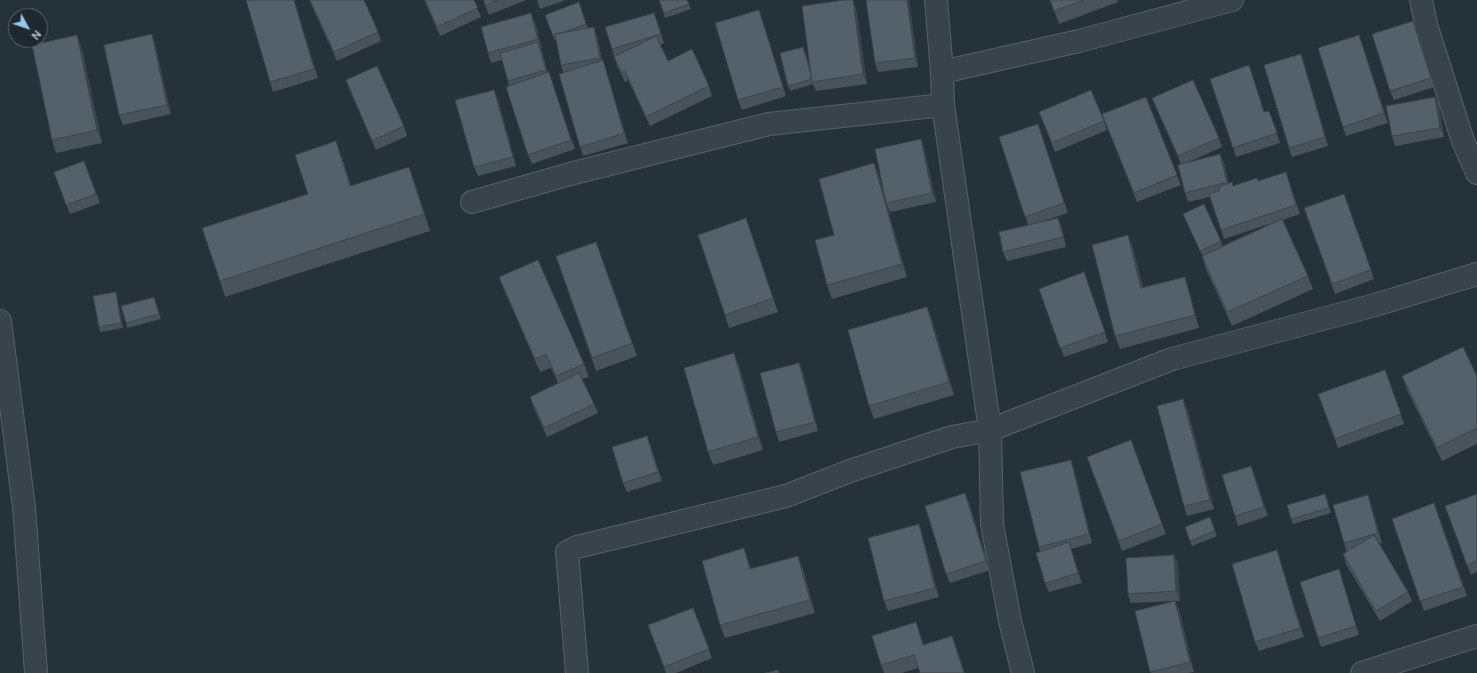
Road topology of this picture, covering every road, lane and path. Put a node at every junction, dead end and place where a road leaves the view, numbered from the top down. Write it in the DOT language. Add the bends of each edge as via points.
graph roads {
  1 [pos="936,0"];
  2 [pos="1232,0"];
  3 [pos="1421,0"];
  4 [pos="942,72"];
  5 [pos="943,105"];
  6 [pos="1477,173"];
  7 [pos="472,202"];
  8 [pos="1477,274"];
  9 [pos="0,321"];
  10 [pos="990,430"];
  11 [pos="1477,636"];
  12 [pos="36,673"];
  13 [pos="577,673"];
  14 [pos="1023,673"];
  15 [pos="1362,673"];
  1 -- 4 [label="street"];
  2 -- 4 [label="street" via="1080,41"];
  3 -- 6 [label="street" via="1427,28"];
  4 -- 5 [label="street"];
  5 -- 7 [label="street" via="769,124 570,174"];
  5 -- 10 [label="street"];
  8 -- 10 [label="street" via="1375,305 1172,359"];
  9 -- 12 [label="street" via="24,507"];
  10 -- 13 [label="street" via="952,437 850,471 786,496 577,547 567,552"];
  10 -- 14 [label="street" via="992,524 1010,621"];
  11 -- 15 [label="street"];
}
